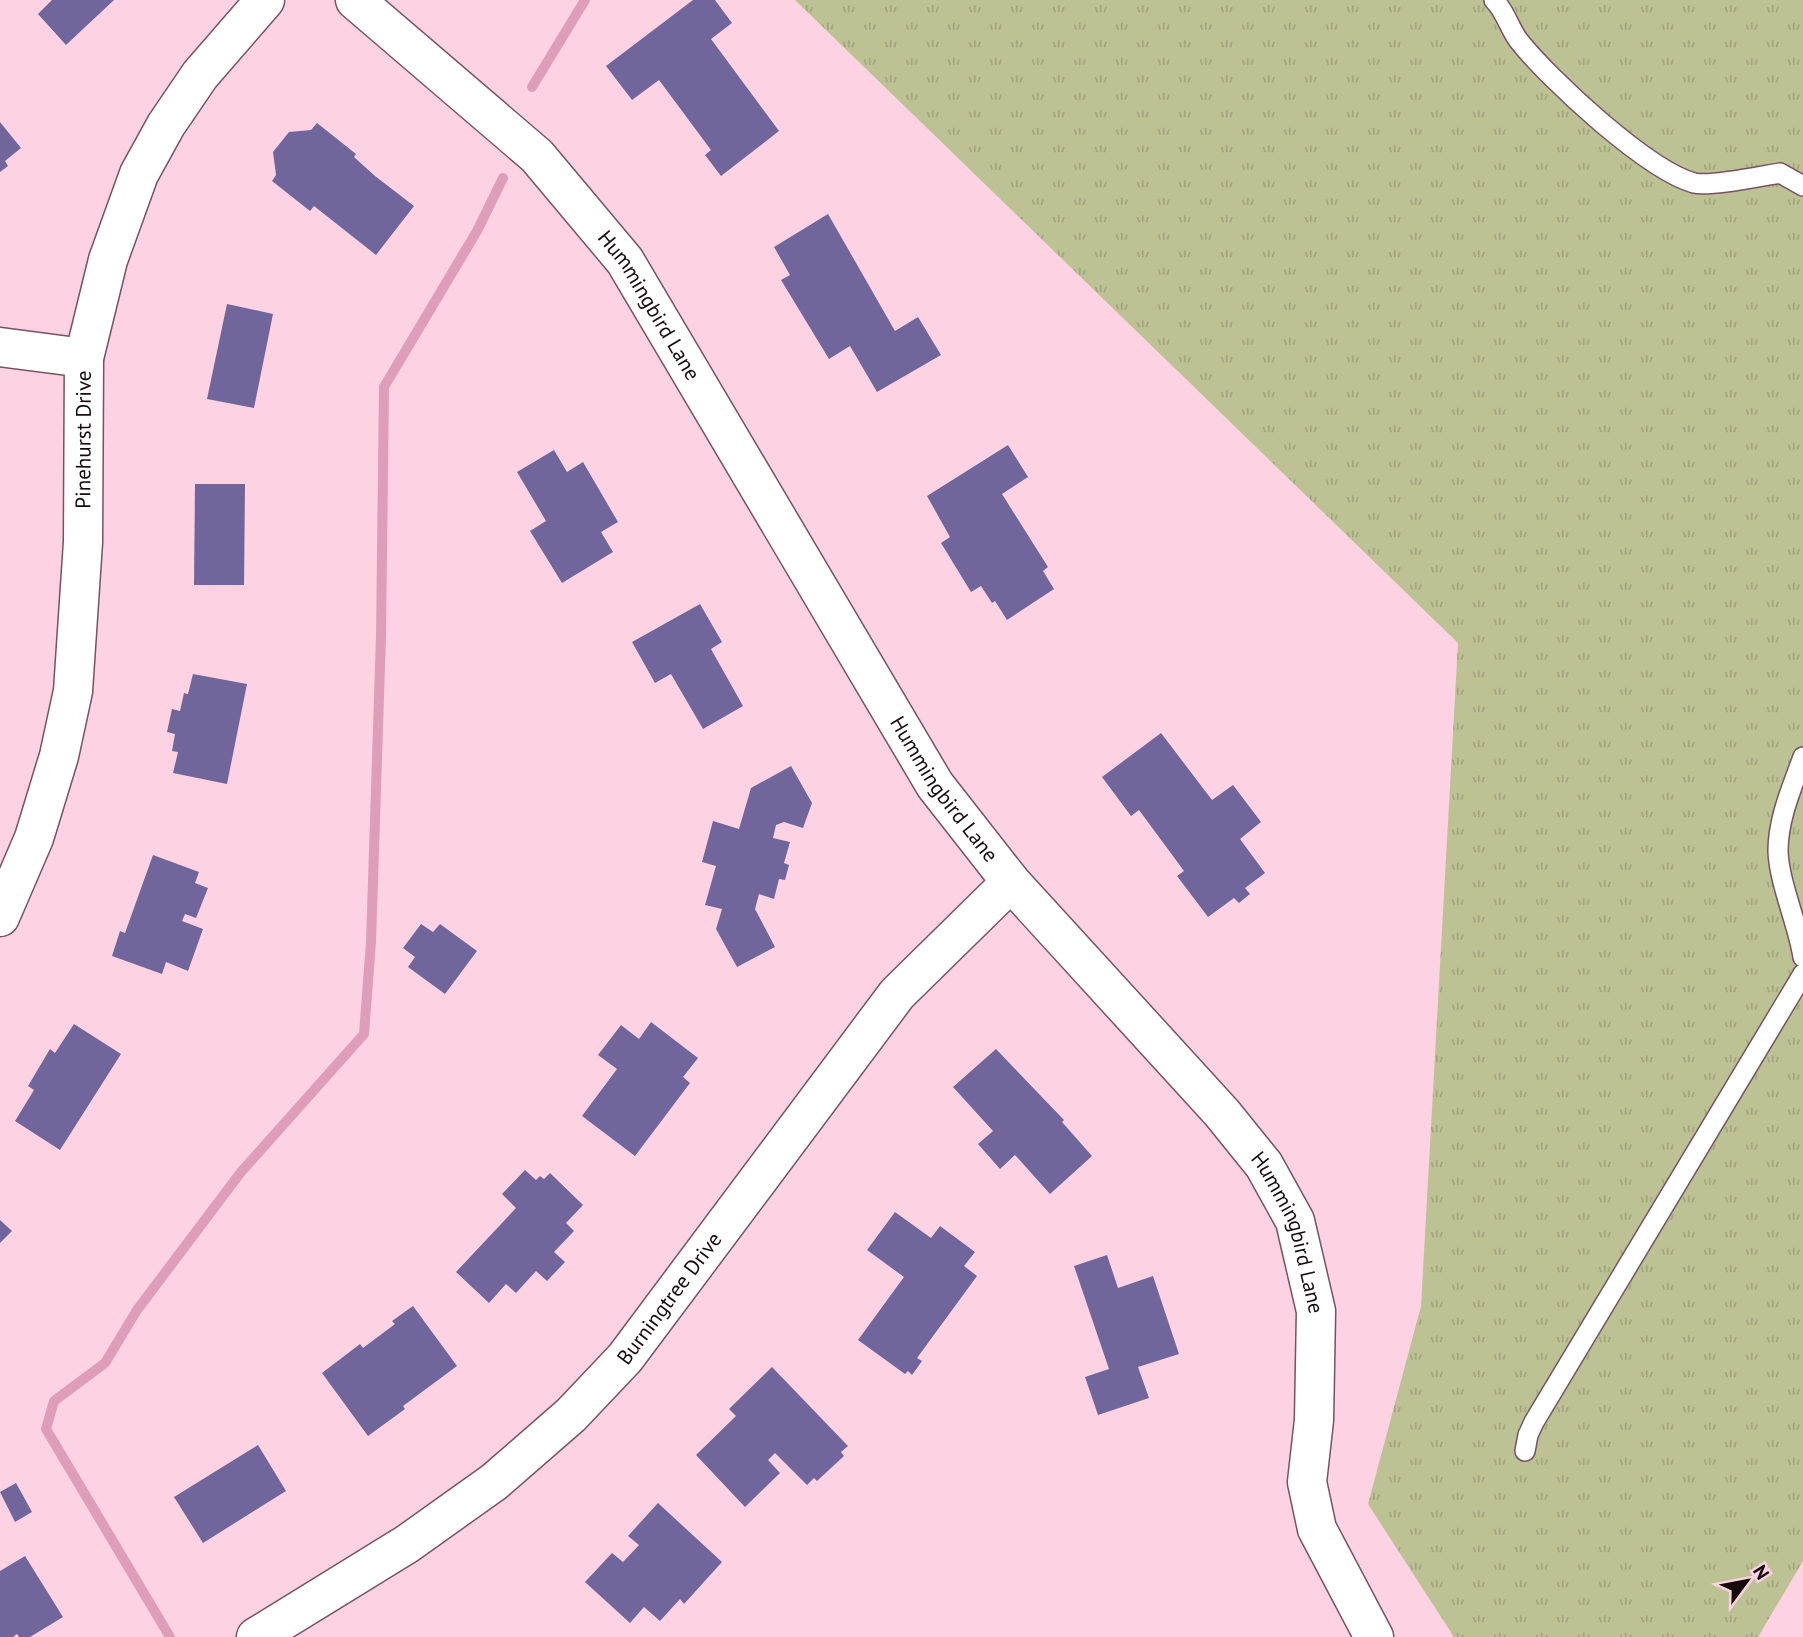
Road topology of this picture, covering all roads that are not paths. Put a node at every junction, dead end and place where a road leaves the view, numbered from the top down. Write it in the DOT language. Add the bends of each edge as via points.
graph roads {
  1 [pos="265,0"];
  2 [pos="355,0"];
  3 [pos="1494,0"];
  4 [pos="1803,186"];
  5 [pos="0,347"];
  6 [pos="85,359"];
  7 [pos="1803,757"];
  8 [pos="1011,882"];
  9 [pos="0,917"];
  10 [pos="1803,957"];
  11 [pos="1803,974"];
  12 [pos="1525,1451"];
  13 [pos="256,1637"];
  14 [pos="1374,1637"];
  1 -- 6 [label="street, Pinehurst Drive" via="200,75 139,174 108,260"];
  2 -- 8 [label="street, Hummingbird Lane" via="537,156 625,261 935,785"];
  3 -- 4 [label="lane" via="1517,39 1562,87 1649,160 1695,183 1780,173"];
  5 -- 6 [label="street"];
  6 -- 9 [label="street, Pinehurst Drive" via="83,542 73,691 60,757 34,838"];
  7 -- 10 [label="lane" via="1785,806 1778,852"];
  8 -- 13 [label="street, Burningtree Drive" via="897,994 625,1358 570,1415 494,1482 407,1544"];
  8 -- 14 [label="street, Hummingbird Lane" via="1222,1112 1264,1165 1295,1221 1316,1311 1314,1420 1307,1482 1317,1529"];
  11 -- 12 [label="lane" via="1534,1422"];
}
